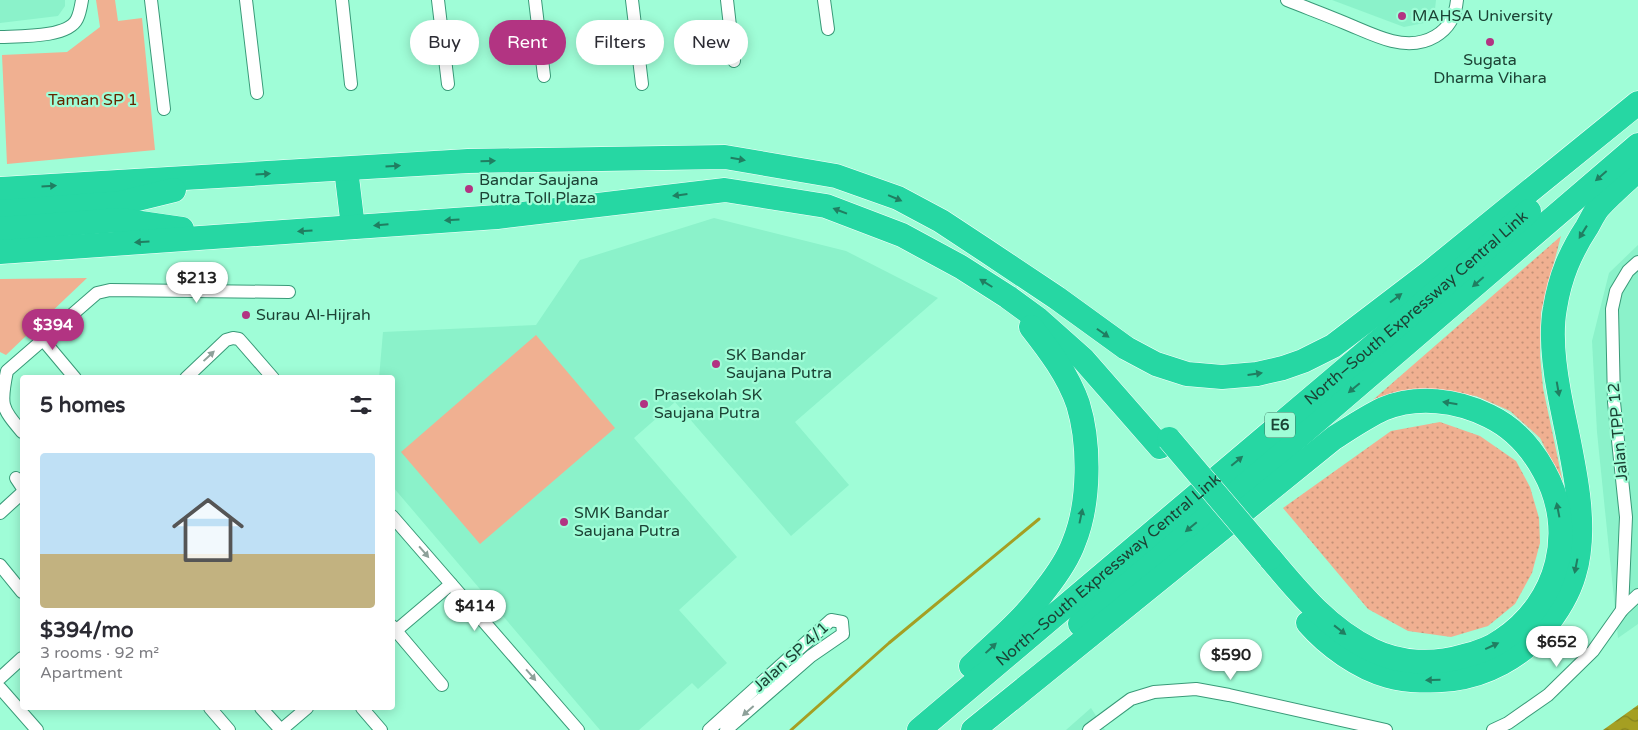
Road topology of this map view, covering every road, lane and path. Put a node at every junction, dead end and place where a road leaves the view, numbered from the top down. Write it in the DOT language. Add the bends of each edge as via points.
graph roads {
  1 [pos="82,0"];
  2 [pos="151,0"];
  3 [pos="246,0"];
  4 [pos="342,0"];
  5 [pos="438,0"];
  6 [pos="535,0"];
  7 [pos="632,0"];
  8 [pos="727,0"];
  9 [pos="824,0"];
  10 [pos="1287,0"];
  11 [pos="1457,0"];
  12 [pos="729,20"];
  13 [pos="828,29"];
  14 [pos="0,37"];
  15 [pos="544,76"];
  16 [pos="352,84"];
  17 [pos="448,84"];
  18 [pos="642,84"];
  19 [pos="257,93"];
  20 [pos="1638,103"];
  21 [pos="164,109"];
  22 [pos="1638,116"];
  23 [pos="1638,144"];
  24 [pos="346,169"];
  25 [pos="1638,170"];
  26 [pos="228,176"];
  27 [pos="0,189"];
  28 [pos="0,212"];
  29 [pos="120,212"];
  30 [pos="353,227"];
  31 [pos="0,229"];
  32 [pos="231,236"];
  33 [pos="0,252"];
  34 [pos="1638,262"];
  35 [pos="1035,284"];
  36 [pos="289,292"];
  37 [pos="1008,297"];
  38 [pos="44,341"];
  39 [pos="73,375"];
  40 [pos="189,375"];
  41 [pos="270,375"];
  42 [pos="20,430"];
  43 [pos="1164,443"];
  44 [pos="20,495"];
  45 [pos="0,513"];
  46 [pos="395,519"];
  47 [pos="1264,562"];
  48 [pos="0,565"];
  49 [pos="451,584"];
  50 [pos="20,590"];
  51 [pos="1638,595"];
  52 [pos="1622,610"];
  53 [pos="395,629"];
  54 [pos="395,631"];
  55 [pos="20,660"];
  56 [pos="1,675"];
  57 [pos="442,684"];
  58 [pos="0,688"];
  59 [pos="212,710"];
  60 [pos="263,710"];
  61 [pos="305,710"];
  62 [pos="364,710"];
  63 [pos="37,730"];
  64 [pos="229,730"];
  65 [pos="280,730"];
  66 [pos="381,730"];
  67 [pos="578,730"];
  68 [pos="709,730"];
  69 [pos="726,730"];
  70 [pos="905,730"];
  71 [pos="919,730"];
  72 [pos="961,730"];
  73 [pos="973,730"];
  74 [pos="1090,730"];
  75 [pos="1386,730"];
  76 [pos="1493,730"];
  1 -- 14 [label="street" via="77,20 69,28 52,34"];
  2 -- 21 [label="street"];
  3 -- 19 [label="street"];
  4 -- 16 [label="street"];
  5 -- 17 [label="street"];
  6 -- 15 [label="street"];
  7 -- 18 [label="street"];
  8 -- 12 [label="street"];
  9 -- 13 [label="street"];
  10 -- 11 [label="street" via="1392,41 1414,43 1427,41 1449,25"];
  35 -- 20 [label="highway, one-way" via="1126,348 1156,364 1187,374 1222,377 1283,368 1333,346 1430,272"];
  71 -- 22 [label="highway, North–South Expressway Central Link / E6, one-way" via="1419,307"];
  23 -- 72 [label="highway, North–South Expressway Central Link / E6, one-way" via="1123,585"];
  26 -- 24 [label="highway, one-way"];
  24 -- 30 [label="highway"];
  24 -- 35 [label="highway, one-way" via="468,162 725,157 836,176 898,198 941,221"];
  25 -- 47 [label="highway, one-way" via="1598,209 1574,246 1562,277 1553,341 1580,516 1580,545 1575,574 1566,596 1534,640 1514,656 1465,678 1428,681 1387,676 1360,665 1311,626"];
  27 -- 26 [label="highway, one-way"];
  26 -- 29 [label="highway"];
  28 -- 29 [label="highway"];
  29 -- 31 [label="highway"];
  29 -- 32 [label="highway"];
  30 -- 32 [label="highway, one-way"];
  37 -- 30 [label="highway, one-way" via="902,235 826,206 725,190 497,217"];
  32 -- 33 [label="highway, one-way"];
  34 -- 52 [label="street, Jalan TPP 12" via="1628,271 1616,291 1612,309 1614,402 1626,517"];
  35 -- 43 [label="highway" via="1096,352"];
  36 -- 38 [label="street" via="104,291"];
  37 -- 43 [label="highway" via="1083,359"];
  70 -- 37 [label="highway, one-way" via="1044,592 1074,542 1082,513 1087,456 1078,403 1048,348"];
  38 -- 39 [label="street"];
  38 -- 42 [label="street" via="6,371 2,384 2,408"];
  40 -- 41 [label="street, one-way" via="226,340 233,338 239,339"];
  43 -- 47 [label="highway"];
  44 -- 45 [label="street"];
  46 -- 49 [label="street, one-way"];
  47 -- 73 [label="highway, one-way" via="1325,619 1373,651 1414,662 1453,660 1502,641 1536,607 1556,568 1561,526 1558,506 1538,459 1522,438 1497,420 1450,402 1424,401 1385,409 1334,438"];
  48 -- 50 [label="street"];
  49 -- 53 [label="street"];
  49 -- 67 [label="street, one-way"];
  51 -- 52 [label="street"];
  52 -- 76 [label="street" via="1593,651 1548,695"];
  54 -- 57 [label="street"];
  55 -- 56 [label="street"];
  58 -- 63 [label="street"];
  59 -- 64 [label="street"];
  60 -- 65 [label="street"];
  61 -- 65 [label="street"];
  62 -- 66 [label="street"];
  68 -- 69 [label="street, Jalan SP 4/1, one-way" via="831,620 842,622 843,634 811,656"];
  74 -- 75 [label="street" via="1132,699 1154,692 1196,689"];
}
